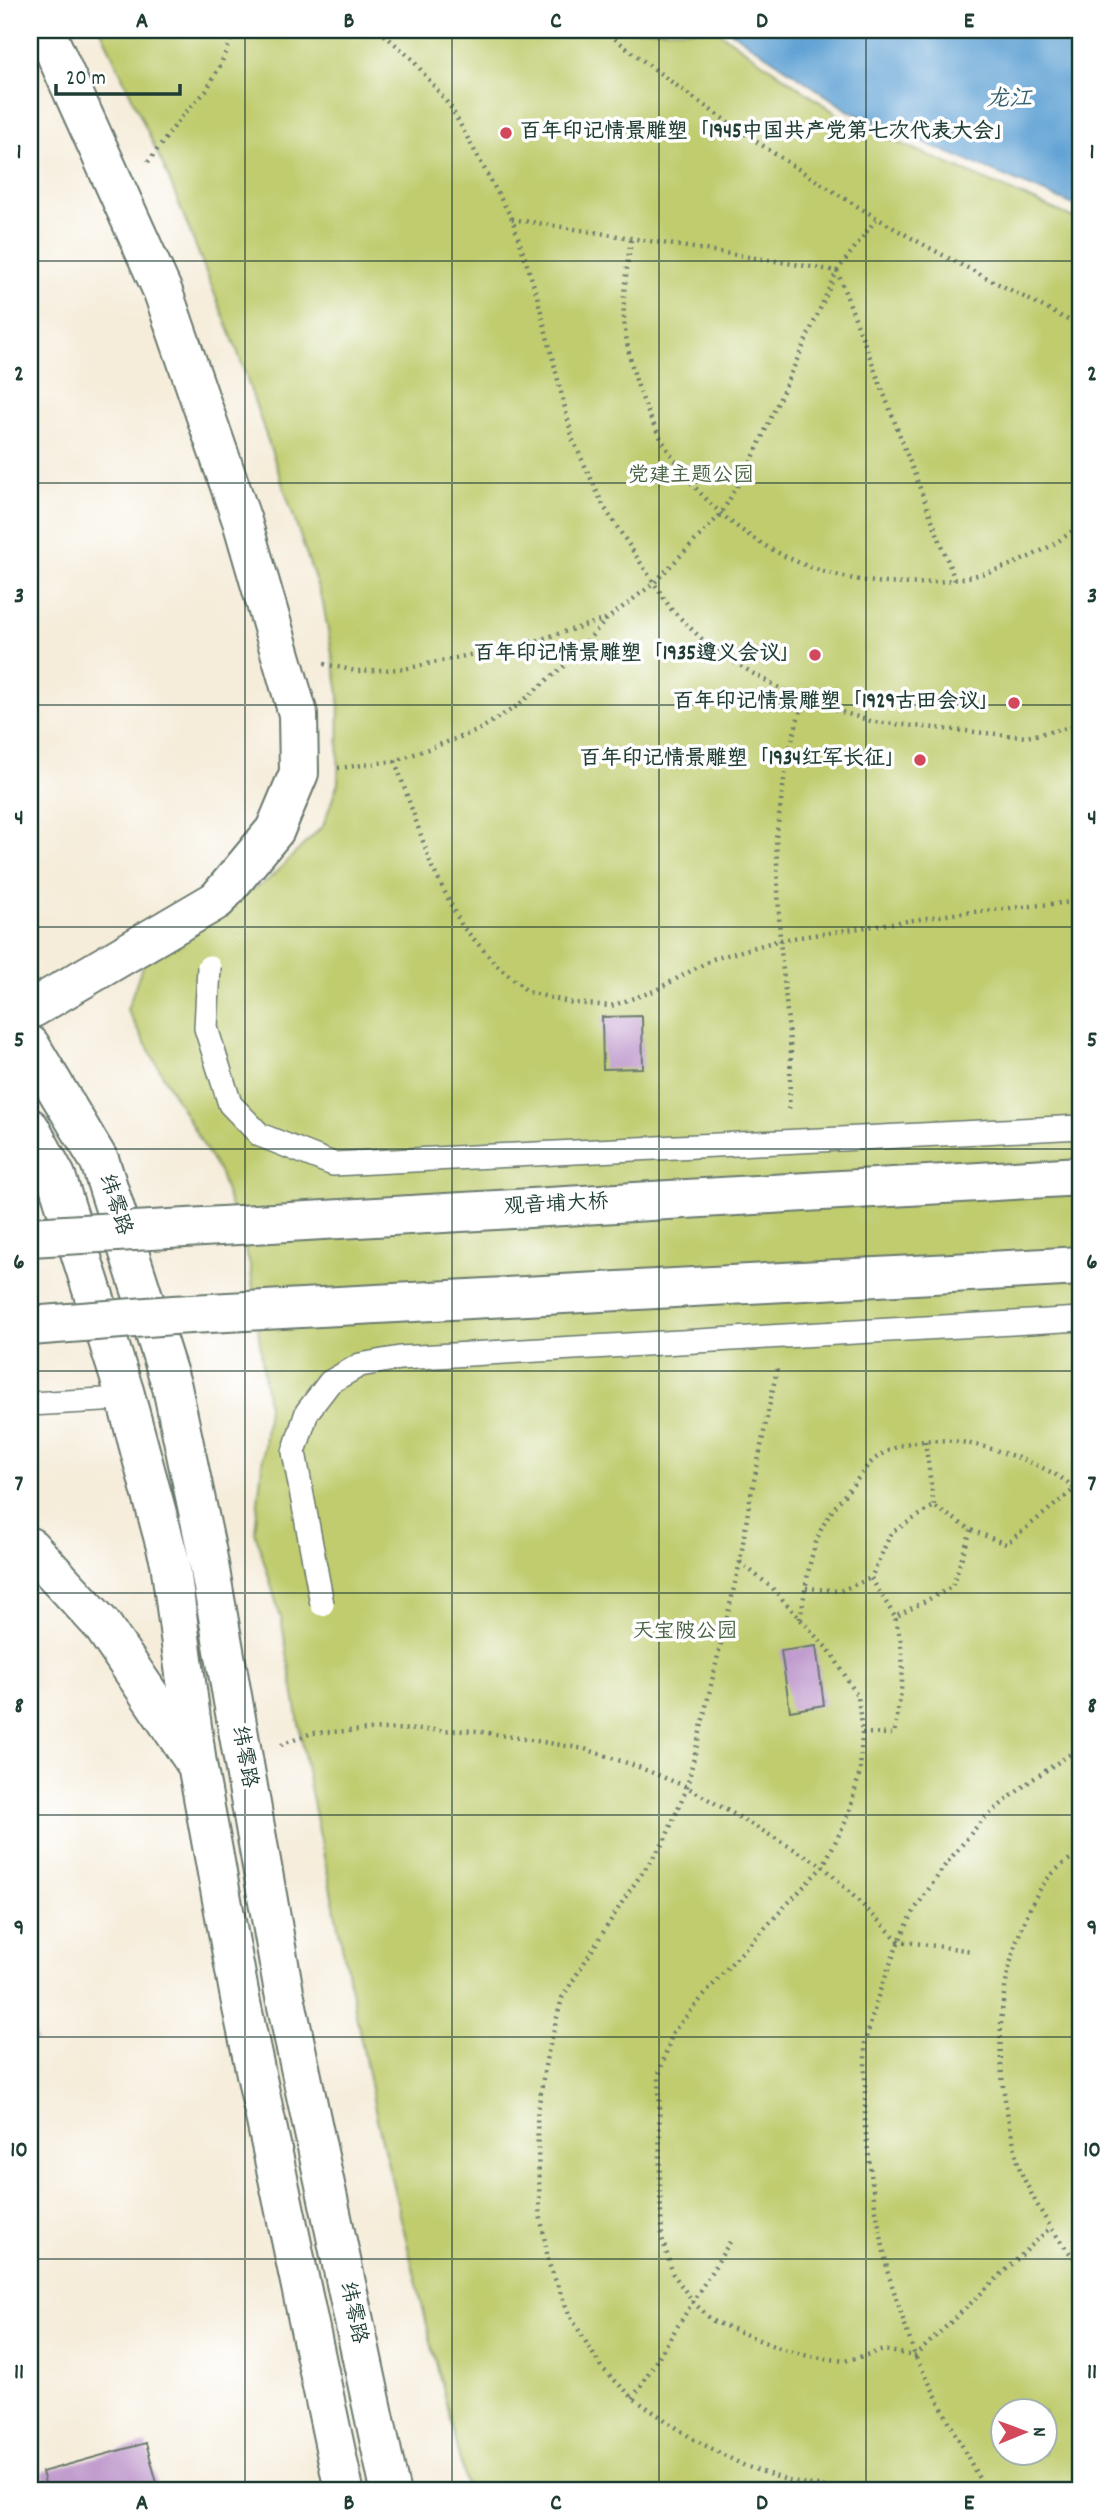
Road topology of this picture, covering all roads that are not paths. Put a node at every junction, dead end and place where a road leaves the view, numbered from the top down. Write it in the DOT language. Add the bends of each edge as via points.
graph roads {
  1 [pos="45,30"];
  2 [pos="209,967"];
  3 [pos="31,1027"];
  4 [pos="1081,1127"];
  5 [pos="30,1128"];
  6 [pos="1081,1176"];
  7 [pos="30,1237"];
  8 [pos="1081,1266"];
  9 [pos="1081,1319"];
  10 [pos="30,1326"];
  11 [pos="103,1400"];
  12 [pos="30,1404"];
  13 [pos="30,1548"];
  14 [pos="322,1604"];
  15 [pos="197,1764"];
  16 [pos="344,2490"];
  17 [pos="390,2490"];
  1 -- 3 [label="street" via="163,292 242,521 298,715 299,774 275,830 217,900"];
  2 -- 4 [label="lane, bridge" via="206,1028 230,1104 260,1135 333,1164"];
  3 -- 17 [label="street, 纬零路" via="100,1162 172,1387 207,1553 284,1992"];
  5 -- 15 [label="street" via="56,1176 124,1391 170,1563"];
  6 -- 7 [label="street, 观音埔大桥, bridge"];
  8 -- 10 [label="street, bridge"];
  9 -- 14 [label="lane, bridge" via="400,1358 360,1365 330,1382 307,1412 294,1452"];
  11 -- 12 [label="lane"];
  13 -- 15 [label="street" via="102,1625"];
  15 -- 16 [label="street" via="241,2003"];
}
